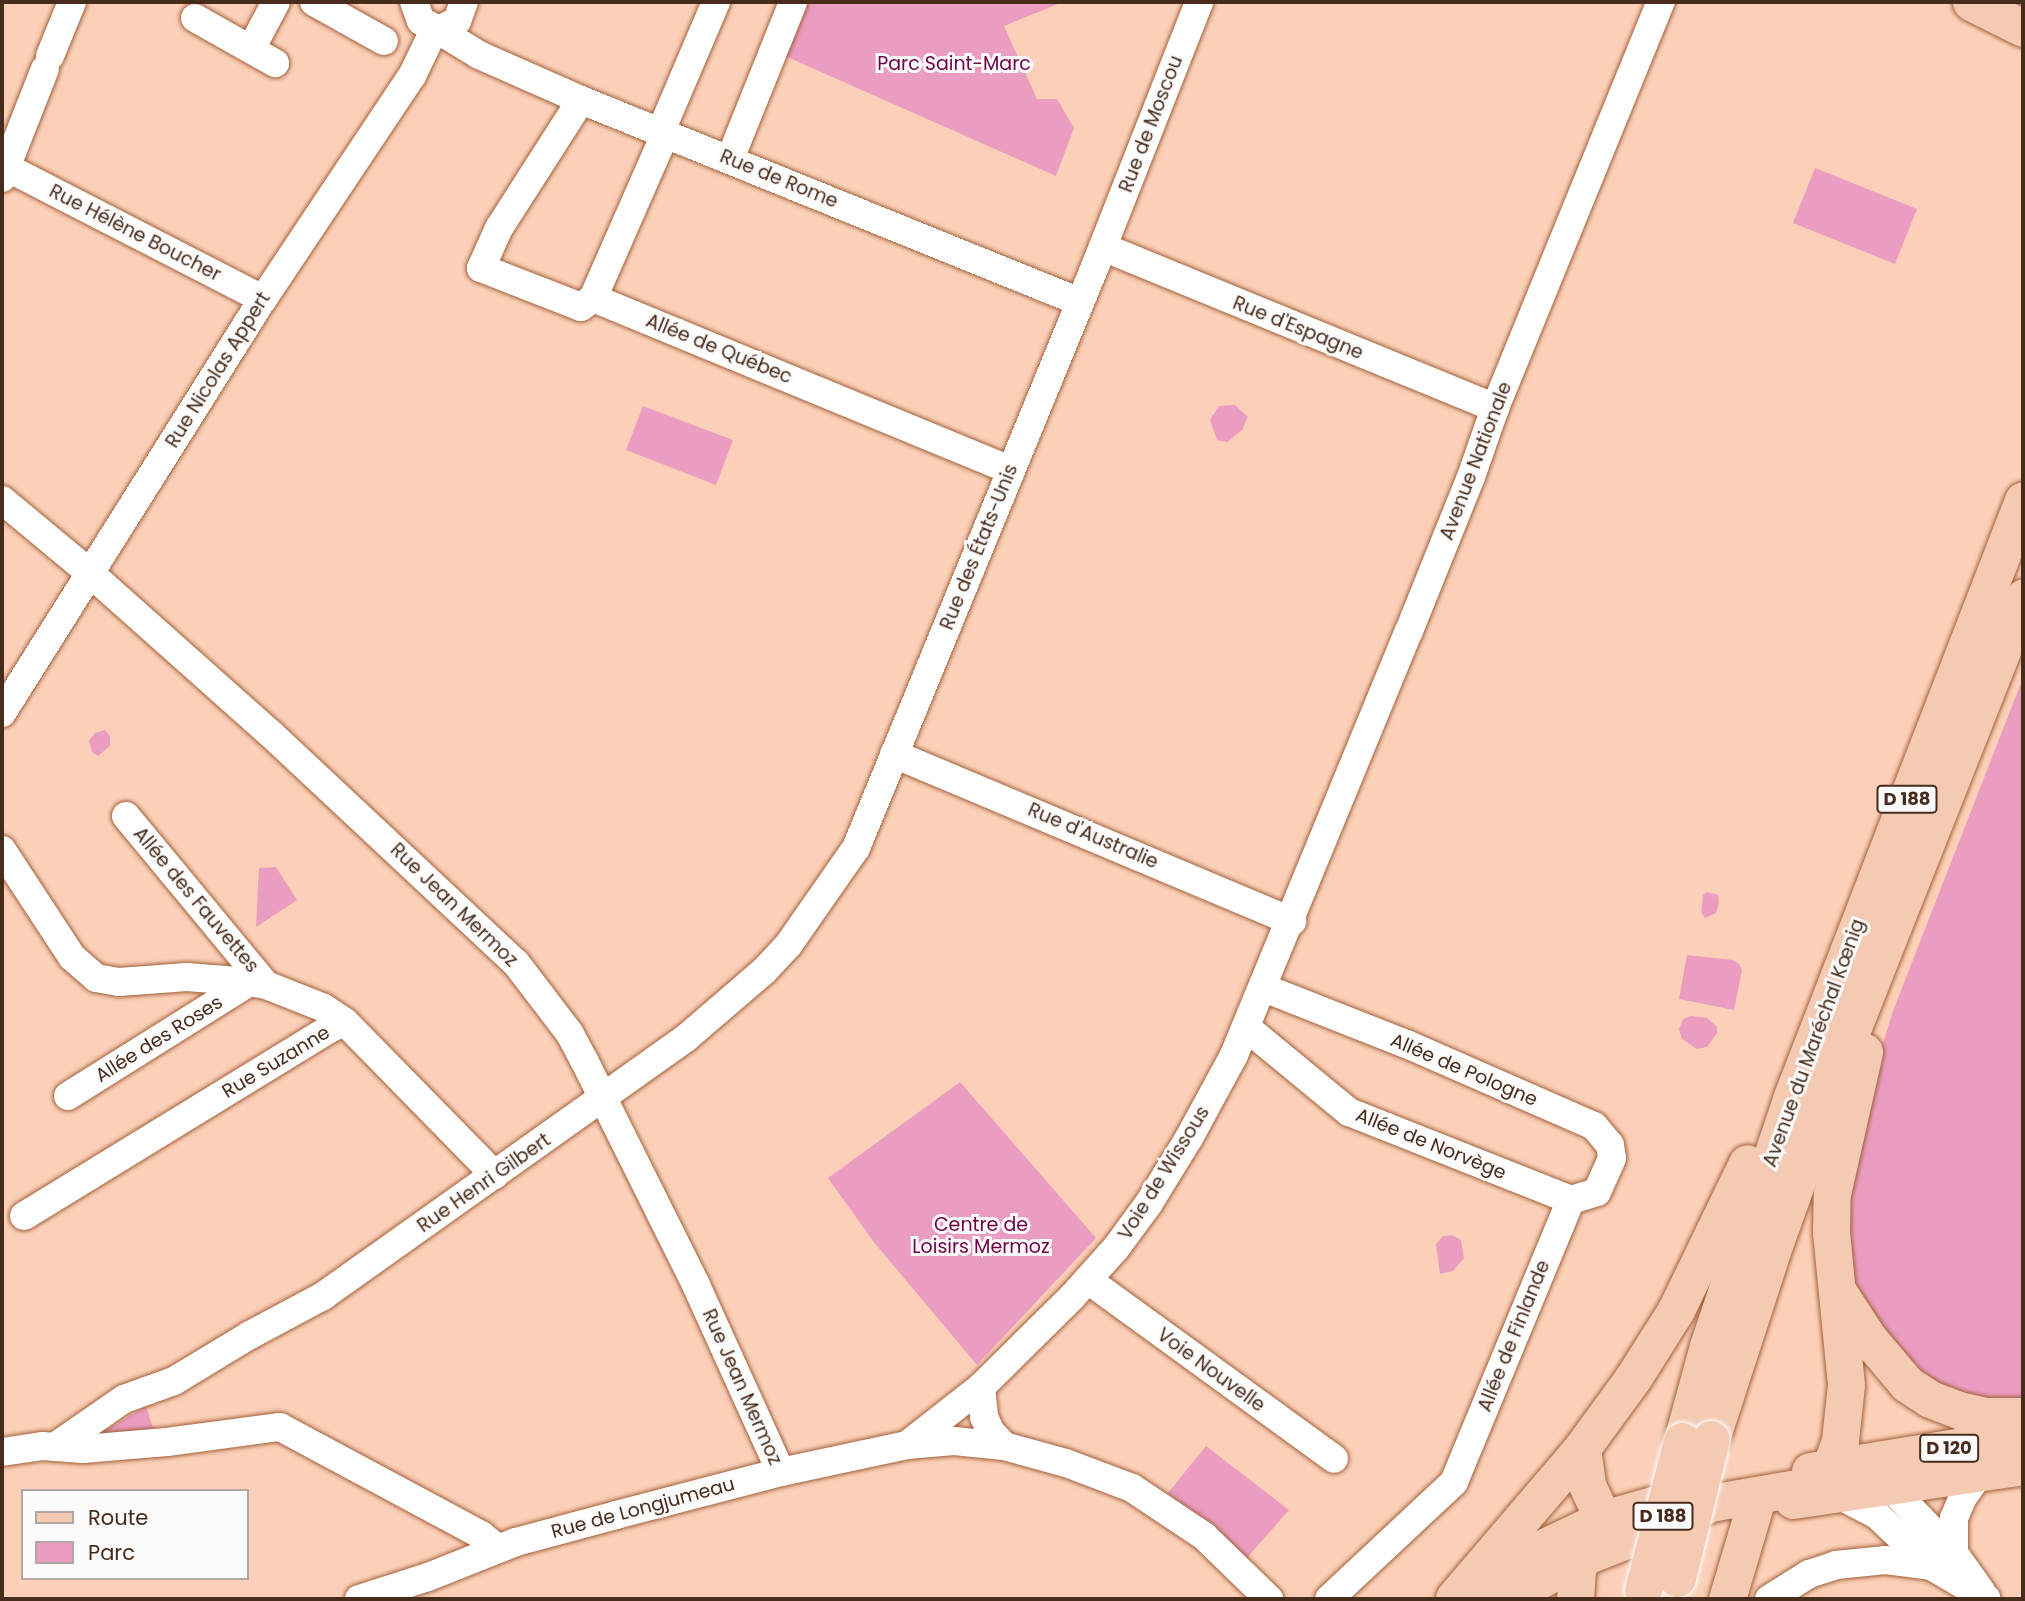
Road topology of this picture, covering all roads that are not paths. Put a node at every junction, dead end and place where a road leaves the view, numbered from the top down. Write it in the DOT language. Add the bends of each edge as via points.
graph roads {
  1 [pos="72,2"];
  2 [pos="276,2"];
  3 [pos="314,2"];
  4 [pos="414,2"];
  5 [pos="716,2"];
  6 [pos="793,2"];
  7 [pos="1199,2"];
  8 [pos="1661,2"];
  9 [pos="1971,2"];
  10 [pos="463,8"];
  11 [pos="195,18"];
  12 [pos="435,28"];
  13 [pos="2023,28"];
  14 [pos="384,41"];
  15 [pos="251,49"];
  16 [pos="479,55"];
  17 [pos="275,63"];
  18 [pos="581,100"];
  19 [pos="664,132"];
  20 [pos="730,159"];
  21 [pos="3,170"];
  22 [pos="1103,247"];
  23 [pos="593,298"];
  24 [pos="263,299"];
  25 [pos="1080,302"];
  26 [pos="1495,408"];
  27 [pos="1011,470"];
  28 [pos="2,500"];
  29 [pos="2023,500"];
  30 [pos="90,573"];
  31 [pos="2023,597"];
  32 [pos="2,713"];
  33 [pos="894,754"];
  34 [pos="126,817"];
  35 [pos="856,848"];
  36 [pos="2,850"];
  37 [pos="1292,921"];
  38 [pos="1881,955"];
  39 [pos="258,984"];
  40 [pos="1264,988"];
  41 [pos="345,1022"];
  42 [pos="1247,1028"];
  43 [pos="68,1096"];
  44 [pos="603,1099"];
  45 [pos="1791,1099"];
  46 [pos="495,1175"];
  47 [pos="1584,1196"];
  48 [pos="24,1216"];
  49 [pos="1088,1280"];
  50 [pos="1835,1287"];
  51 [pos="1846,1385"];
  52 [pos="981,1387"];
  53 [pos="2023,1416"];
  54 [pos="2023,1436"];
  55 [pos="1696,1440"];
  56 [pos="954,1441"];
  57 [pos="907,1445"];
  58 [pos="56,1446"];
  59 [pos="1004,1446"];
  60 [pos="1582,1448"];
  61 [pos="2,1452"];
  62 [pos="1334,1459"];
  63 [pos="2023,1466"];
  64 [pos="1982,1471"];
  65 [pos="781,1472"];
  66 [pos="1882,1473"];
  67 [pos="1833,1480"];
  68 [pos="1741,1496"];
  69 [pos="1673,1522"];
  70 [pos="1613,1530"];
  71 [pos="497,1548"];
  72 [pos="1583,1557"];
  73 [pos="1943,1560"];
  74 [pos="430,1588"];
  75 [pos="1658,1592"];
  76 [pos="359,1599"];
  77 [pos="1269,1599"];
  78 [pos="1329,1599"];
  79 [pos="1452,1599"];
  80 [pos="1503,1599"];
  81 [pos="1575,1599"];
  82 [pos="1727,1599"];
  83 [pos="1769,1599"];
  84 [pos="1987,1599"];
  1 -- 21 [label="street, Rue Hélène Boucher"];
  2 -- 15 [label="street"];
  3 -- 14 [label="street"];
  4 -- 12 [label="street, Rue de Rome" via="421,21"];
  5 -- 19 [label="street"];
  6 -- 20 [label="street"];
  7 -- 22 [label="street, Rue de Moscou"];
  8 -- 26 [label="street, Avenue Nationale"];
  9 -- 13 [label="main road"];
  10 -- 12 [label="street" via="450,26"];
  10 -- 16 [label="street"];
  11 -- 15 [label="street"];
  12 -- 16 [label="street, Rue de Rome"];
  12 -- 24 [label="street, Rue Nicolas Appert" via="412,76"];
  15 -- 17 [label="street"];
  16 -- 18 [label="street, Rue de Rome"];
  18 -- 19 [label="street, Rue de Rome"];
  18 -- 23 [label="street" via="499,228 481,268 581,307"];
  19 -- 20 [label="street, Rue de Rome"];
  19 -- 23 [label="street"];
  20 -- 25 [label="street, Rue de Rome"];
  21 -- 24 [label="street, Rue Hélène Boucher"];
  22 -- 25 [label="street, Rue des États-Unis"];
  22 -- 26 [label="street, Rue d'Espagne"];
  23 -- 27 [label="street, Allée de Québec"];
  24 -- 30 [label="street, Rue Nicolas Appert"];
  25 -- 27 [label="street, Rue des États-Unis"];
  26 -- 37 [label="street, Avenue Nationale"];
  27 -- 33 [label="street, Rue des États-Unis"];
  28 -- 30 [label="street, Rue Jean Mermoz"];
  29 -- 45 [label="main road, Avenue du Maréchal Kœnig / D 188"];
  30 -- 32 [label="street, Rue Nicolas Appert"];
  30 -- 44 [label="street, Rue Jean Mermoz" via="516,962 570,1034"];
  31 -- 38 [label="main road, Avenue du Maréchal Kœnig / D 188"];
  33 -- 35 [label="street, Rue des États-Unis"];
  33 -- 37 [label="street, Rue d'Australie"];
  34 -- 39 [label="street, Allée des Fauvettes"];
  35 -- 44 [label="street, Rue Henri Gilbert" via="789,944 764,971 686,1038"];
  36 -- 39 [label="street" via="72,957 96,978 119,982 187,977"];
  37 -- 40 [label="street, Voie de Wissous"];
  38 -- 50 [label="main road" via="1883,987 1832,1194"];
  38 -- 55 [label="main road, Avenue du Maréchal Kœnig / D 188" via="1772,1251"];
  39 -- 41 [label="street" via="324,1008"];
  39 -- 43 [label="street, Allée des Roses"];
  40 -- 42 [label="street, Voie de Wissous"];
  40 -- 47 [label="street, Allée de Pologne" via="1594,1126 1610,1145 1612,1158"];
  41 -- 46 [label="street, Rue Suzanne"];
  41 -- 48 [label="street, Rue Suzanne"];
  42 -- 47 [label="street, Allée de Norvège" via="1349,1112"];
  42 -- 49 [label="street, Voie de Wissous" via="1149,1203"];
  44 -- 46 [label="street, Rue Henri Gilbert"];
  44 -- 65 [label="street, Rue Jean Mermoz" via="696,1285"];
  45 -- 55 [label="main road, Avenue du Maréchal Kœnig / D 188" via="1708,1346"];
  45 -- 60 [label="main road" via="1760,1135 1676,1310"];
  46 -- 58 [label="street, Rue Henri Gilbert" via="323,1296 174,1381 124,1399"];
  47 -- 78 [label="street, Allée de Finlande" via="1454,1482"];
  49 -- 52 [label="street, Voie de Wissous"];
  49 -- 62 [label="street, Voie Nouvelle"];
  50 -- 51 [label="main road"];
  50 -- 53 [label="main road" via="1869,1339 1907,1384 1959,1410 1984,1416"];
  51 -- 66 [label="main road" via="1863,1439"];
  51 -- 67 [label="main road"];
  52 -- 56 [label="street, Voie de Wissous" via="965,1411"];
  52 -- 57 [label="street, Voie de Wissous"];
  52 -- 59 [label="street" via="984,1417"];
  54 -- 66 [label="main road, D 120"];
  55 -- 75 [label="main road, Avenue du Maréchal Kœnig / D 188, bridge"];
  56 -- 57 [label="street, Rue de Longjumeau"];
  56 -- 59 [label="street, Rue de Longjumeau"];
  57 -- 65 [label="street, Rue de Longjumeau"];
  58 -- 61 [label="street"];
  58 -- 71 [label="street" via="167,1443 280,1427 481,1535"];
  59 -- 77 [label="street, Rue de Longjumeau" via="1098,1473 1153,1500 1203,1536"];
  60 -- 70 [label="main road" via="1587,1485"];
  60 -- 79 [label="main road"];
  63 -- 64 [label="main road, D 120"];
  64 -- 66 [label="main road, D 120"];
  64 -- 73 [label="street" via="1963,1497"];
  65 -- 71 [label="street, Rue de Longjumeau"];
  66 -- 67 [label="main road, D 120"];
  66 -- 73 [label="street"];
  67 -- 68 [label="main road, D 120"];
  67 -- 69 [label="main road" via="1710,1503"];
  67 -- 73 [label="street"];
  68 -- 69 [label="main road, D 120"];
  68 -- 70 [label="main road, D 120"];
  68 -- 82 [label="main road"];
  69 -- 70 [label="main road, D 120"];
  70 -- 72 [label="main road"];
  70 -- 79 [label="main road, D 120" via="1536,1551"];
  71 -- 74 [label="street, Rue de Longjumeau"];
  72 -- 80 [label="main road"];
  72 -- 81 [label="main road" via="1577,1569"];
  73 -- 83 [label="street" via="1836,1565 1809,1574"];
  73 -- 84 [label="street"];
  74 -- 76 [label="street, Rue de Longjumeau"];
}
